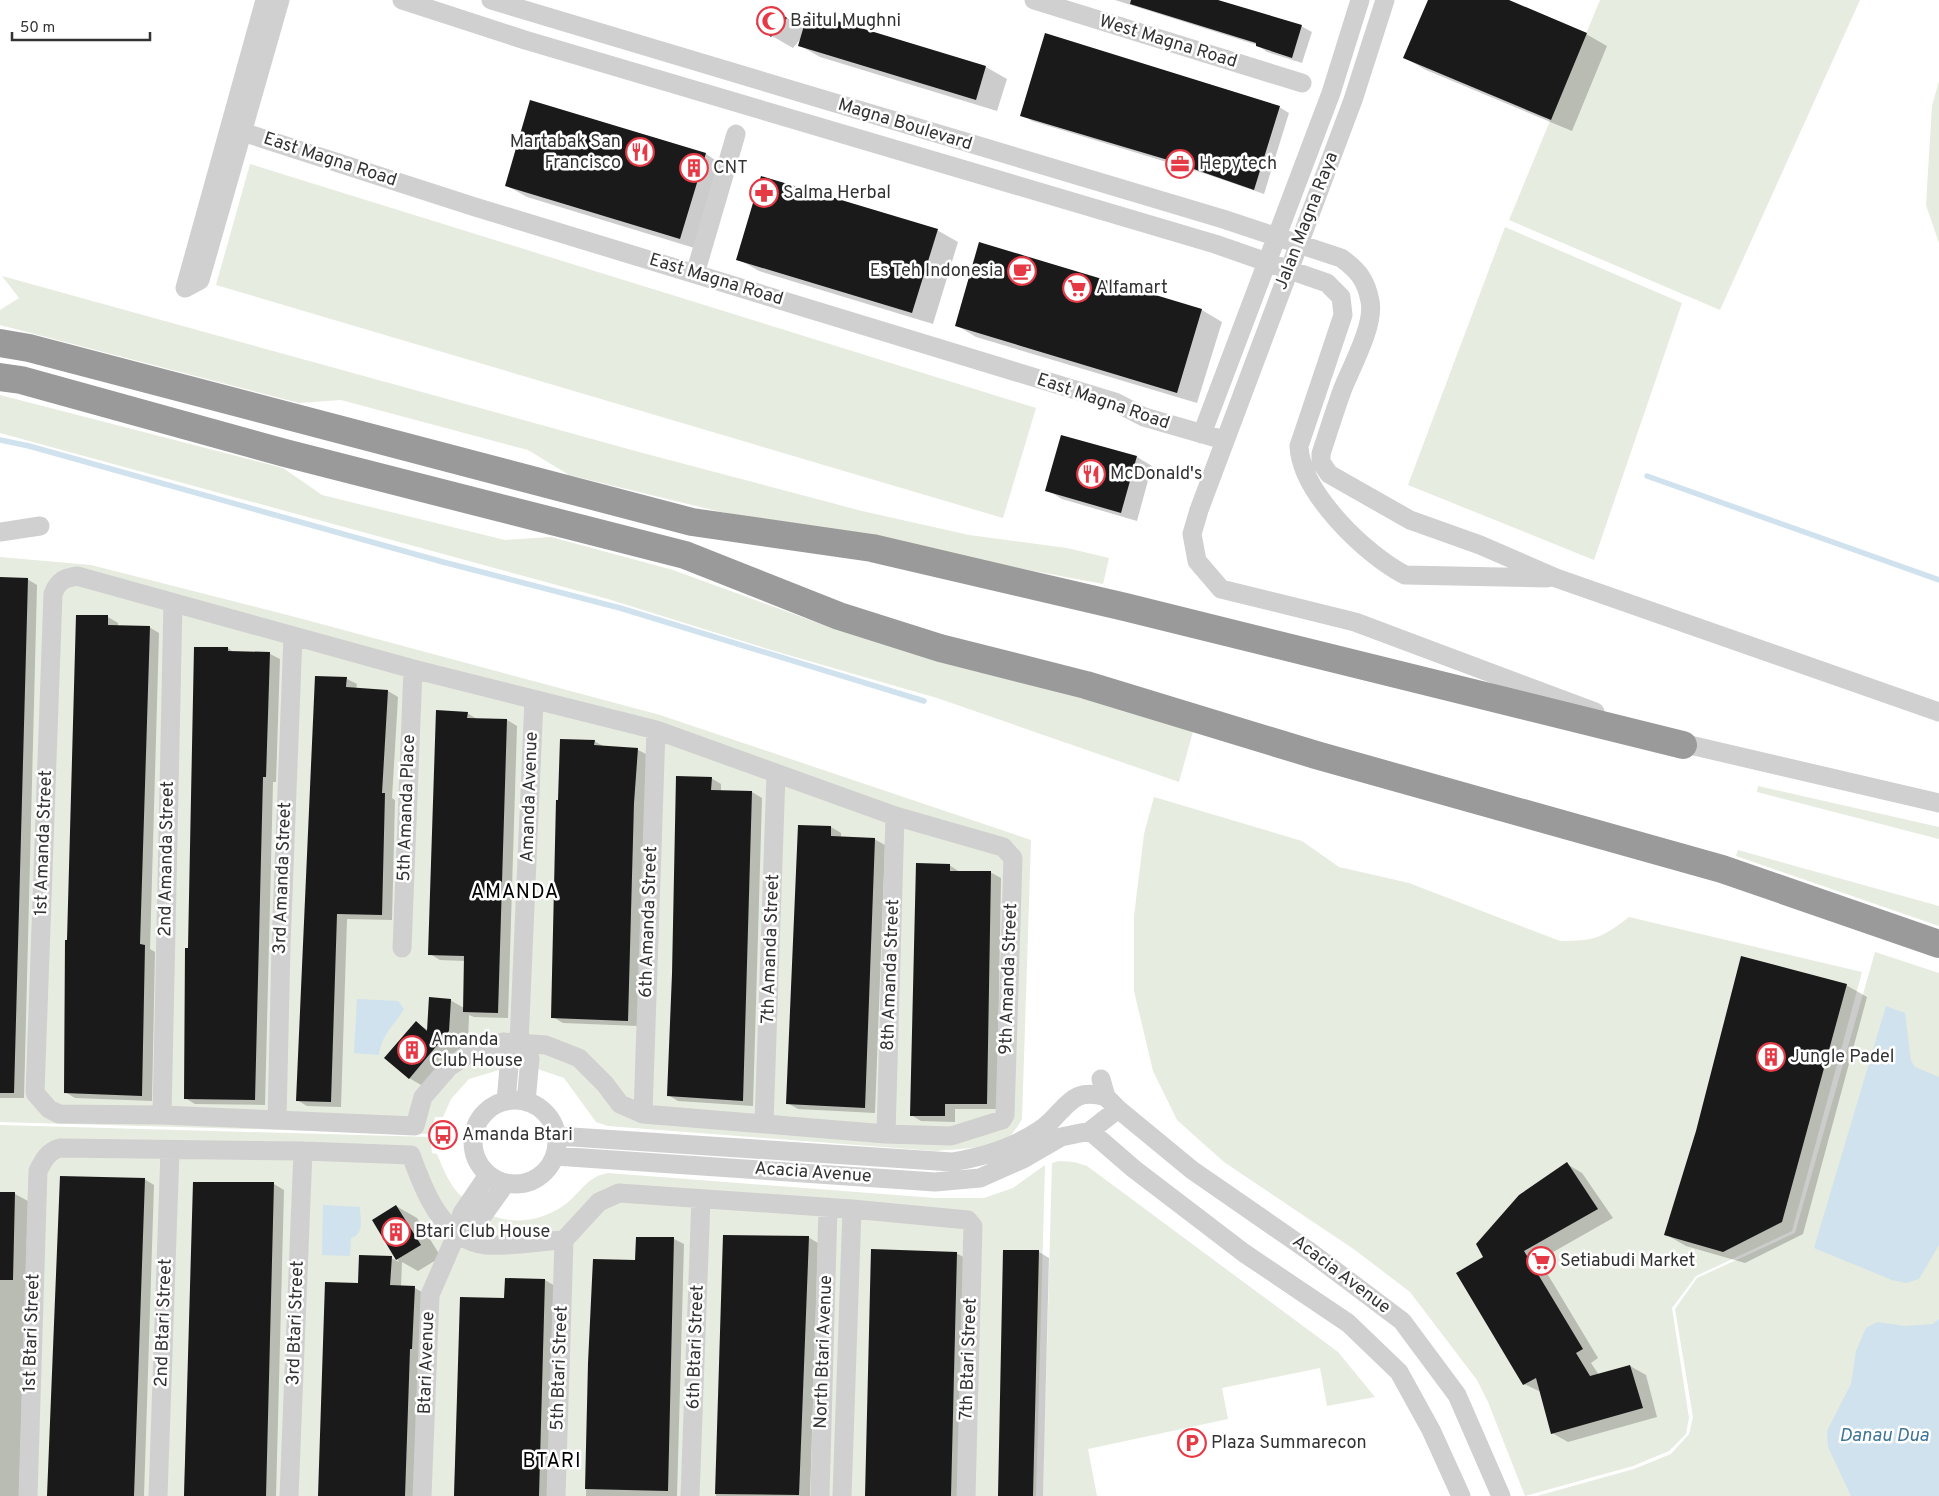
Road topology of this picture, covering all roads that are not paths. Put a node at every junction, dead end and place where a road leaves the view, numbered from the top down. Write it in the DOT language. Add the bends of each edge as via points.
graph roads {
  1 [pos="265,0"];
  2 [pos="280,0"];
  3 [pos="402,0"];
  4 [pos="491,0"];
  5 [pos="1034,0"];
  6 [pos="1360,0"];
  7 [pos="1385,0"];
  8 [pos="533,14"];
  9 [pos="525,40"];
  10 [pos="1302,83"];
  11 [pos="237,130"];
  12 [pos="736,134"];
  13 [pos="1277,237"];
  14 [pos="1299,244"];
  15 [pos="1268,261"];
  16 [pos="1290,269"];
  17 [pos="695,274"];
  18 [pos="0,343"];
  19 [pos="0,377"];
  20 [pos="1202,434"];
  21 [pos="1224,440"];
  22 [pos="40,526"];
  23 [pos="0,532"];
  24 [pos="1556,578"];
  25 [pos="173,604"];
  26 [pos="293,636"];
  27 [pos="413,668"];
  28 [pos="534,700"];
  29 [pos="1939,712"];
  30 [pos="656,730"];
  31 [pos="1684,745"];
  32 [pos="776,774"];
  33 [pos="1939,803"];
  34 [pos="895,816"];
  35 [pos="1939,944"];
  36 [pos="402,948"];
  37 [pos="520,1043"];
  38 [pos="1071,1081"];
  39 [pos="1109,1095"];
  40 [pos="506,1101"];
  41 [pos="1068,1101"];
  42 [pos="526,1102"];
  43 [pos="642,1114"];
  44 [pos="162,1115"];
  45 [pos="277,1120"];
  46 [pos="764,1124"];
  47 [pos="1055,1130"];
  48 [pos="1090,1132"];
  49 [pos="886,1134"];
  50 [pos="556,1136"];
  51 [pos="170,1150"];
  52 [pos="303,1150"];
  53 [pos="555,1156"];
  54 [pos="488,1175"];
  55 [pos="506,1183"];
  56 [pos="701,1199"];
  57 [pos="828,1208"];
  58 [pos="852,1209"];
  59 [pos="456,1235"];
  60 [pos="564,1240"];
  61 [pos="28,1496"];
  62 [pos="158,1496"];
  63 [pos="289,1496"];
  64 [pos="422,1496"];
  65 [pos="556,1496"];
  66 [pos="690,1496"];
  67 [pos="820,1496"];
  68 [pos="842,1496"];
  69 [pos="966,1496"];
  70 [pos="1461,1496"];
  71 [pos="1501,1496"];
  1 -- 11 [label="street"];
  2 -- 11 [label="street"];
  3 -- 9 [label="street, Magna Boulevard"];
  4 -- 8 [label="street, Magna Boulevard"];
  5 -- 10 [label="street, West Magna Road"];
  6 -- 13 [label="street, Jalan Magna Raya" via="1331,93"];
  7 -- 14 [label="street, Jalan Magna Raya" via="1353,100"];
  8 -- 9 [label="street"];
  8 -- 13 [label="street, Magna Boulevard"];
  9 -- 15 [label="street, Magna Boulevard"];
  11 -- 11 [label="street" via="200,280 185,288"];
  11 -- 17 [label="street, East Magna Road" via="475,208"];
  12 -- 17 [label="street"];
  13 -- 14 [label="street, Magna Boulevard"];
  13 -- 15 [label="street, Jalan Magna Raya"];
  14 -- 16 [label="street, Jalan Magna Raya"];
  14 -- 24 [label="street, Magna Boulevard" via="1341,258 1357,269 1371,302 1369,321 1321,454 1324,469 1338,481 1410,520 1480,545"];
  15 -- 16 [label="street, Magna Boulevard"];
  15 -- 20 [label="street, Jalan Magna Raya"];
  16 -- 21 [label="street, Jalan Magna Raya"];
  16 -- 24 [label="street, Magna Boulevard" via="1327,283 1341,297 1343,306 1344,316 1300,446 1300,459 1305,473 1346,529 1405,575"];
  17 -- 20 [label="street, East Magna Road" via="1115,402 1144,417"];
  18 -- 31 [label="highway" via="692,522 872,548"];
  19 -- 35 [label="highway" via="685,555 839,616 940,648 1086,685 1722,869"];
  20 -- 21 [label="street, East Magna Road"];
  21 -- 31 [label="street, Jalan Magna Raya" via="1192,534 1197,561 1221,589 1355,622"];
  22 -- 23 [label="street"];
  24 -- 29 [label="street"];
  25 -- 26 [label="street"];
  25 -- 44 [label="street, 2nd Amanda Street"];
  25 -- 44 [label="street, 1st Amanda Street" via="77,576 65,578 57,584 53,594 36,1083 36,1093 49,1109 58,1114"];
  26 -- 27 [label="street"];
  26 -- 45 [label="street, 3rd Amanda Street"];
  27 -- 28 [label="street"];
  27 -- 36 [label="street, 5th Amanda Place"];
  28 -- 30 [label="street"];
  28 -- 37 [label="street, Amanda Avenue"];
  30 -- 32 [label="street"];
  30 -- 43 [label="street, 6th Amanda Street"];
  31 -- 33 [label="street, Jalan Magna Raya"];
  32 -- 34 [label="street"];
  32 -- 46 [label="street, 7th Amanda Street"];
  34 -- 49 [label="street, 8th Amanda Street"];
  34 -- 49 [label="street, 9th Amanda Street" via="1004,847 1013,858 1005,1115 1001,1122 951,1136"];
  37 -- 40 [label="street" via="510,1057"];
  37 -- 42 [label="street" via="530,1058"];
  37 -- 43 [label="street" via="546,1045 579,1058 620,1104"];
  37 -- 45 [label="street" via="503,1042 473,1051 449,1068 423,1097 415,1126"];
  38 -- 41 [label="street"];
  39 -- 41 [label="street" via="1096,1094"];
  39 -- 48 [label="street, Acacia Avenue"];
  39 -- 71 [label="street, Acacia Avenue" via="1192,1170 1309,1250 1402,1321 1457,1395"];
  40 -- 42 [label="street"];
  40 -- 54 [label="street" via="488,1110 476,1127 476,1158"];
  41 -- 47 [label="street, Acacia Avenue"];
  42 -- 50 [label="street" via="543,1111"];
  43 -- 46 [label="street"];
  44 -- 45 [label="street"];
  46 -- 49 [label="street"];
  47 -- 48 [label="street, Acacia Avenue"];
  47 -- 50 [label="street, Acacia Avenue" via="983,1157 952,1162"];
  47 -- 53 [label="street, Acacia Avenue" via="1023,1159 980,1178 935,1182"];
  48 -- 70 [label="street, Acacia Avenue" via="1244,1254 1348,1323 1399,1372 1431,1430"];
  50 -- 53 [label="street"];
  51 -- 52 [label="street"];
  51 -- 61 [label="street, 1st Btari Street" via="60,1148 43,1159 38,1171"];
  51 -- 62 [label="street, 2nd Btari Street"];
  52 -- 59 [label="street" via="411,1155 436,1210"];
  52 -- 63 [label="street, 3rd Btari Street"];
  53 -- 55 [label="street" via="536,1179"];
  54 -- 55 [label="street"];
  54 -- 59 [label="street, Btari Avenue" via="462,1213"];
  55 -- 59 [label="street" via="476,1225"];
  56 -- 57 [label="street"];
  56 -- 60 [label="street" via="619,1193 599,1202"];
  56 -- 66 [label="street, 6th Btari Street"];
  57 -- 58 [label="street"];
  57 -- 67 [label="street, North Btari Avenue"];
  58 -- 68 [label="street, North Btari Avenue"];
  58 -- 69 [label="street, 7th Btari Street" via="972,1222"];
  59 -- 60 [label="street" via="486,1245"];
  59 -- 64 [label="street, Btari Avenue" via="430,1294"];
  60 -- 65 [label="street, 5th Btari Street"];
}
